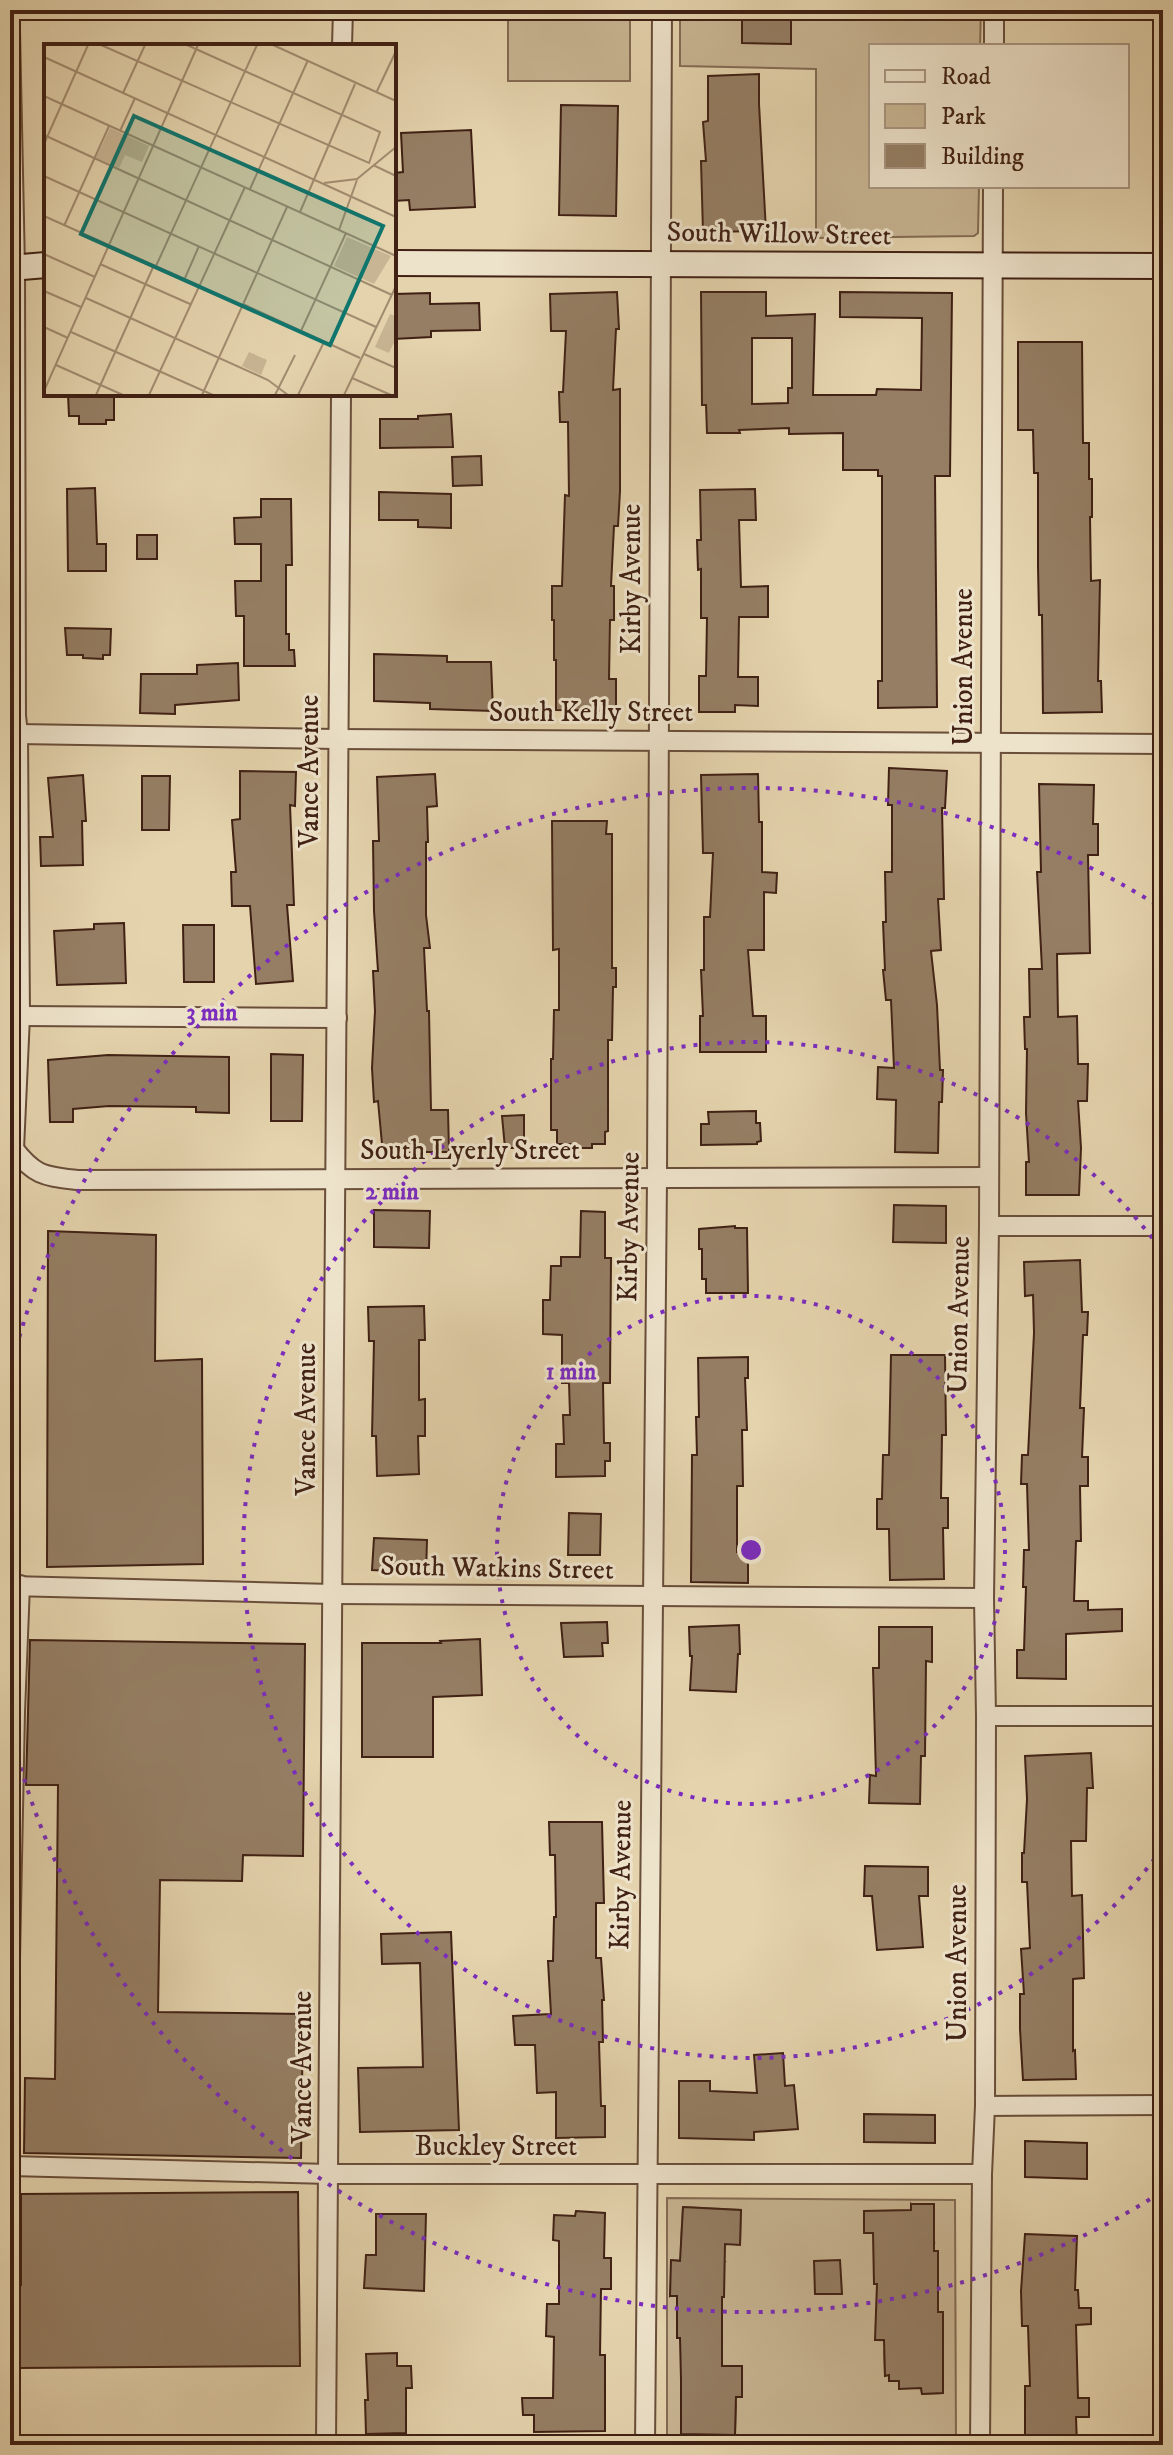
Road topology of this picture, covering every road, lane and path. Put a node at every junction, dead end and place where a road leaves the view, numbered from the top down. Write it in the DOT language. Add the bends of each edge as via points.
graph roads {
  1 [pos="343,10"];
  2 [pos="662,10"];
  3 [pos="994,10"];
  4 [pos="10,30"];
  5 [pos="342,44"];
  6 [pos="994,44"];
  7 [pos="993,188"];
  8 [pos="396,263"];
  9 [pos="660,263"];
  10 [pos="44,265"];
  11 [pos="992,266"];
  12 [pos="1163,266"];
  13 [pos="12,268"];
  14 [pos="341,396"];
  15 [pos="15,722"];
  16 [pos="337,739"];
  17 [pos="659,740"];
  18 [pos="991,742"];
  19 [pos="1163,744"];
  20 [pos="20,1016"];
  21 [pos="337,1018"];
  22 [pos="12,1149"];
  23 [pos="989,1177"];
  24 [pos="334,1178"];
  25 [pos="657,1178"];
  26 [pos="989,1226"];
  27 [pos="1163,1226"];
  28 [pos="15,1586"];
  29 [pos="333,1594"];
  30 [pos="652,1598"];
  31 [pos="984,1598"];
  32 [pos="986,1716"];
  33 [pos="1163,1716"];
  34 [pos="10,1958"];
  35 [pos="1163,2105"];
  36 [pos="985,2106"];
  37 [pos="10,2166"];
  38 [pos="329,2174"];
  39 [pos="646,2174"];
  40 [pos="982,2174"];
  41 [pos="326,2445"];
  42 [pos="645,2445"];
  43 [pos="980,2445"];
  1 -- 5 [label="street"];
  2 -- 9 [label="street, Kirby Avenue"];
  3 -- 6 [label="street"];
  4 -- 13 [label="street"];
  7 -- 11 [label="street, Union Avenue"];
  8 -- 9 [label="main road, South Willow Street"];
  9 -- 11 [label="main road, South Willow Street"];
  9 -- 17 [label="street, Kirby Avenue"];
  10 -- 13 [label="main road"];
  11 -- 12 [label="main road, South Willow Street"];
  11 -- 18 [label="street, Union Avenue"];
  13 -- 15 [label="street"];
  14 -- 16 [label="street, Vance Avenue"];
  15 -- 16 [label="street, South Kelly Street"];
  15 -- 20 [label="street"];
  16 -- 17 [label="street, South Kelly Street"];
  16 -- 21 [label="street, Vance Avenue"];
  17 -- 18 [label="street, South Kelly Street"];
  17 -- 25 [label="street, Kirby Avenue"];
  18 -- 19 [label="street, South Kelly Street"];
  18 -- 23 [label="street, Union Avenue"];
  20 -- 21 [label="street"];
  20 -- 22 [label="street"];
  21 -- 24 [label="street, Vance Avenue"];
  22 -- 24 [label="street, South Lyerly Street" via="27,1167 77,1180"];
  23 -- 25 [label="street, South Lyerly Street"];
  23 -- 26 [label="street, Union Avenue"];
  24 -- 25 [label="street, South Lyerly Street"];
  24 -- 29 [label="street, Vance Avenue"];
  25 -- 30 [label="street, Kirby Avenue"];
  26 -- 27 [label="street"];
  26 -- 31 [label="street, Union Avenue"];
  28 -- 29 [label="street, South Watkins Street"];
  28 -- 34 [label="street"];
  29 -- 30 [label="street, South Watkins Street"];
  29 -- 38 [label="street, Vance Avenue"];
  30 -- 31 [label="street, South Watkins Street"];
  30 -- 39 [label="street, Kirby Avenue"];
  31 -- 32 [label="street, Union Avenue"];
  32 -- 33 [label="street"];
  32 -- 36 [label="street, Union Avenue"];
  35 -- 36 [label="street"];
  36 -- 40 [label="street, Union Avenue"];
  37 -- 38 [label="street, Buckley Street"];
  38 -- 39 [label="street, Buckley Street"];
  38 -- 41 [label="street, Vance Avenue"];
  39 -- 40 [label="street, Buckley Street"];
  39 -- 42 [label="street, Kirby Avenue"];
  40 -- 43 [label="street, Union Avenue"];
}
